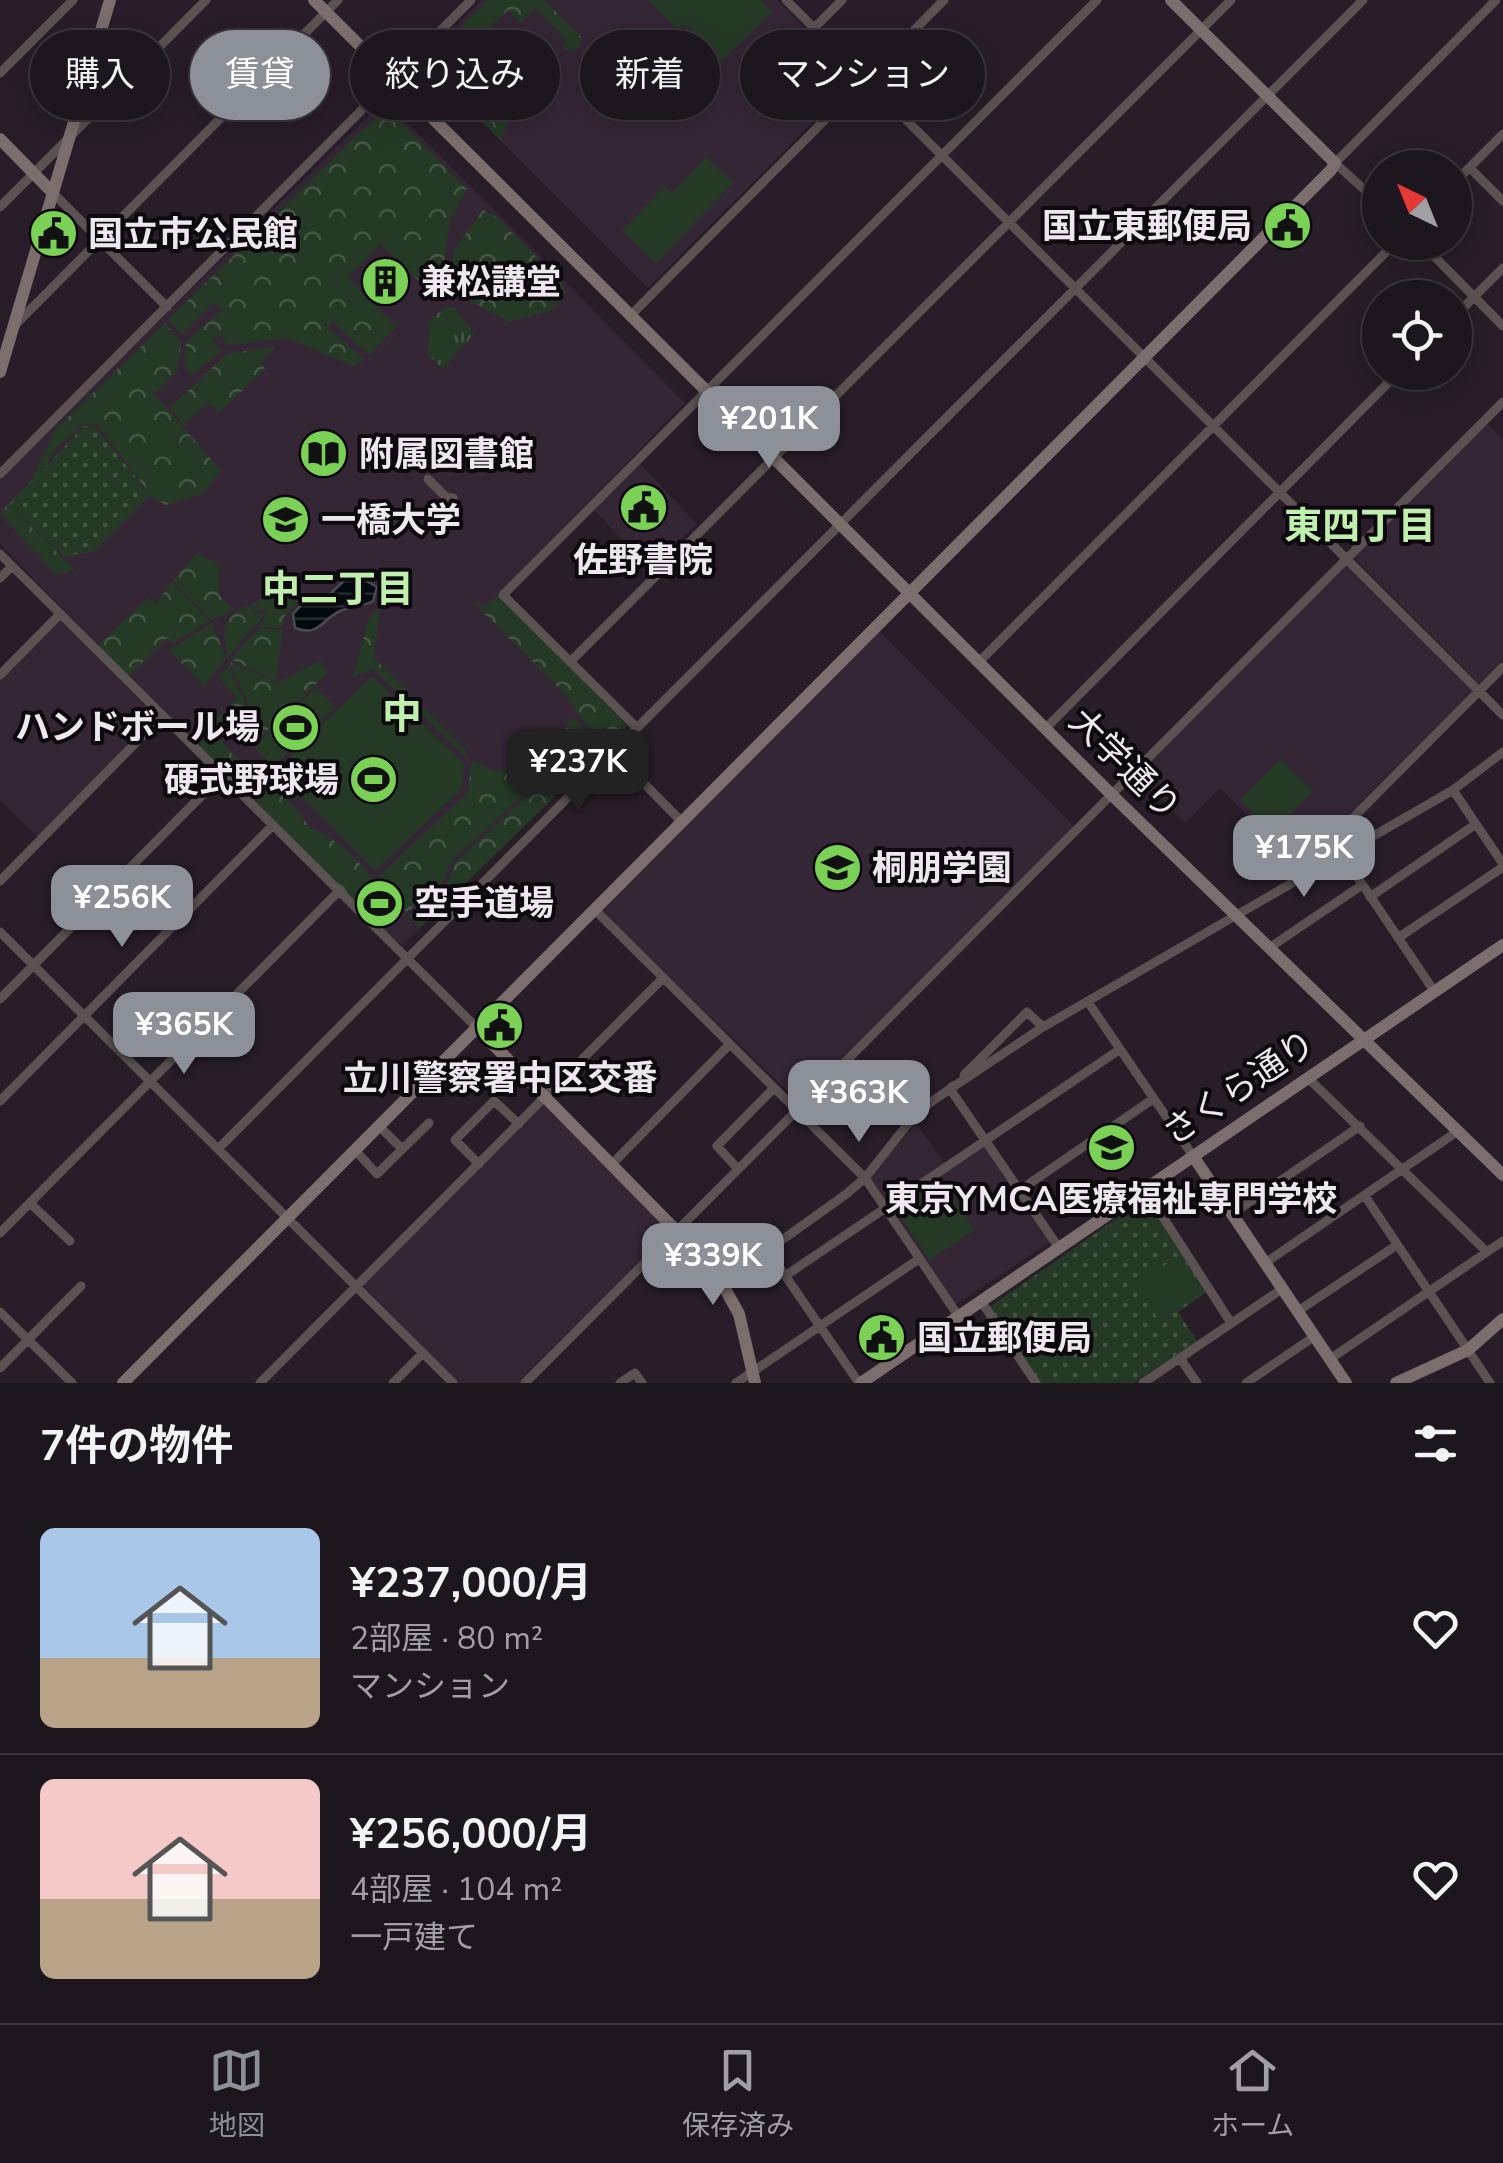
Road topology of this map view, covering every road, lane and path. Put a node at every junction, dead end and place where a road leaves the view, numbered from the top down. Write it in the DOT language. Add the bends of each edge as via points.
graph roads {
  1 [pos="73,0"];
  2 [pos="110,0"];
  3 [pos="206,0"];
  4 [pos="314,0"];
  5 [pos="472,0"];
  6 [pos="786,0"];
  7 [pos="842,0"];
  8 [pos="944,0"];
  9 [pos="1097,0"];
  10 [pos="1171,0"];
  11 [pos="1230,0"];
  12 [pos="1363,0"];
  13 [pos="1496,0"];
  14 [pos="331,5"];
  15 [pos="814,28"];
  16 [pos="355,30"];
  17 [pos="442,30"];
  18 [pos="914,30"];
  19 [pos="1201,30"];
  20 [pos="0,73"];
  21 [pos="1268,96"];
  22 [pos="352,120"];
  23 [pos="442,120"];
  24 [pos="824,120"];
  25 [pos="906,120"];
  26 [pos="1503,134"];
  27 [pos="70,135"];
  28 [pos="0,139"];
  29 [pos="942,156"];
  30 [pos="1335,163"];
  31 [pos="1472,166"];
  32 [pos="1472,170"];
  33 [pos="34,174"];
  34 [pos="1362,188"];
  35 [pos="53,193"];
  36 [pos="1503,201"];
  37 [pos="0,207"];
  38 [pos="1008,222"];
  39 [pos="100,239"];
  40 [pos="1378,260"];
  41 [pos="1438,260"];
  42 [pos="1503,268"];
  43 [pos="1075,289"];
  44 [pos="1474,297"];
  45 [pos="167,307"];
  46 [pos="634,312"];
  47 [pos="14,326"];
  48 [pos="1503,326"];
  49 [pos="0,340"];
  50 [pos="1144,357"];
  51 [pos="0,372"];
  52 [pos="710,389"];
  53 [pos="1381,390"];
  54 [pos="1503,402"];
  55 [pos="1213,426"];
  56 [pos="777,456"];
  57 [pos="0,474"];
  58 [pos="428,479"];
  59 [pos="1280,493"];
  60 [pos="452,499"];
  61 [pos="437,514"];
  62 [pos="461,514"];
  63 [pos="844,522"];
  64 [pos="0,554"];
  65 [pos="1346,559"];
  66 [pos="12,566"];
  67 [pos="0,578"];
  68 [pos="913,590"];
  69 [pos="60,614"];
  70 [pos="982,659"];
  71 [pos="570,662"];
  72 [pos="1503,667"];
  73 [pos="0,675"];
  74 [pos="1479,691"];
  75 [pos="1503,715"];
  76 [pos="162,716"];
  77 [pos="1049,725"];
  78 [pos="637,728"];
  79 [pos="613,752"];
  80 [pos="1503,752"];
  81 [pos="222,776"];
  82 [pos="1453,790"];
  83 [pos="1115,792"];
  84 [pos="682,821"];
  85 [pos="1476,824"];
  86 [pos="272,826"];
  87 [pos="1342,854"];
  88 [pos="1503,866"];
  89 [pos="0,881"];
  90 [pos="1362,885"];
  91 [pos="1283,888"];
  92 [pos="338,892"];
  93 [pos="1370,898"];
  94 [pos="594,909"];
  95 [pos="1240,914"];
  96 [pos="0,932"];
  97 [pos="1398,938"];
  98 [pos="1503,945"];
  99 [pos="1272,946"];
  100 [pos="408,959"];
  101 [pos="34,965"];
  102 [pos="663,978"];
  103 [pos="1434,991"];
  104 [pos="0,999"];
  105 [pos="1088,1002"];
  106 [pos="85,1016"];
  107 [pos="476,1027"];
  108 [pos="1043,1027"];
  109 [pos="1366,1039"];
  110 [pos="730,1044"];
  111 [pos="1119,1050"];
  112 [pos="1308,1078"];
  113 [pos="152,1083"];
  114 [pos="774,1088"];
  115 [pos="950,1089"];
  116 [pos="545,1098"];
  117 [pos="1153,1099"];
  118 [pos="0,1101"];
  119 [pos="796,1111"];
  120 [pos="429,1123"];
  121 [pos="519,1124"];
  122 [pos="378,1125"];
  123 [pos="1360,1126"];
  124 [pos="1458,1131"];
  125 [pos="986,1141"];
  126 [pos="218,1148"];
  127 [pos="354,1149"];
  128 [pos="402,1150"];
  129 [pos="1192,1156"];
  130 [pos="479,1164"];
  131 [pos="611,1164"];
  132 [pos="738,1169"];
  133 [pos="1404,1169"];
  134 [pos="1503,1176"];
  135 [pos="864,1178"];
  136 [pos="1145,1189"];
  137 [pos="1020,1190"];
  138 [pos="1365,1196"];
  139 [pos="30,1203"];
  140 [pos="886,1208"];
  141 [pos="1232,1214"];
  142 [pos="287,1218"];
  143 [pos="677,1230"];
  144 [pos="0,1233"];
  145 [pos="70,1241"];
  146 [pos="1503,1241"];
  147 [pos="1397,1245"];
  148 [pos="1059,1248"];
  149 [pos="768,1252"];
  150 [pos="1486,1252"];
  151 [pos="920,1259"];
  152 [pos="1265,1263"];
  153 [pos="785,1276"];
  154 [pos="723,1282"];
  155 [pos="81,1286"];
  156 [pos="356,1286"];
  157 [pos="1282,1289"];
  158 [pos="1430,1291"];
  159 [pos="981,1301"];
  160 [pos="1298,1311"];
  161 [pos="0,1312"];
  162 [pos="958,1316"];
  163 [pos="1503,1319"];
  164 [pos="1231,1323"];
  165 [pos="820,1327"];
  166 [pos="1315,1336"];
  167 [pos="28,1340"];
  168 [pos="1468,1350"];
  169 [pos="423,1353"];
  170 [pos="1180,1358"];
  171 [pos="1330,1359"];
  172 [pos="0,1368"];
  173 [pos="754,1377"];
  174 [pos="72,1383"];
  175 [pos="122,1383"];
  176 [pos="260,1383"];
  177 [pos="393,1383"];
  178 [pos="453,1383"];
  179 [pos="525,1383"];
  180 [pos="620,1383"];
  181 [pos="642,1383"];
  182 [pos="736,1383"];
  183 [pos="860,1383"];
  184 [pos="1036,1383"];
  185 [pos="1143,1383"];
  186 [pos="1197,1383"];
  187 [pos="1246,1383"];
  188 [pos="1346,1383"];
  189 [pos="1396,1383"];
  190 [pos="1490,1383"];
  1 -- 20 [label="street"];
  2 -- 27 [label="street"];
  3 -- 27 [label="street"];
  4 -- 14 [label="street, 大学通り"];
  5 -- 17 [label="street"];
  6 -- 15 [label="street"];
  7 -- 15 [label="street"];
  8 -- 18 [label="street"];
  9 -- 29 [label="street"];
  10 -- 19 [label="street"];
  11 -- 19 [label="street"];
  12 -- 21 [label="street"];
  13 -- 30 [label="street"];
  14 -- 16 [label="street, 大学通り"];
  14 -- 39 [label="street"];
  19 -- 21 [label="street"];
  19 -- 38 [label="street"];
  21 -- 30 [label="street"];
  21 -- 43 [label="street"];
  22 -- 45 [label="street"];
  23 -- 46 [label="street, 大学通り"];
  24 -- 46 [label="street"];
  25 -- 29 [label="street"];
  26 -- 31 [label="street"];
  27 -- 33 [label="street"];
  27 -- 35 [label="street"];
  28 -- 33 [label="street"];
  29 -- 38 [label="street"];
  29 -- 52 [label="street"];
  30 -- 34 [label="street"];
  30 -- 50 [label="street"];
  32 -- 36 [label="street"];
  33 -- 35 [label="street"];
  33 -- 37 [label="street"];
  35 -- 39 [label="street"];
  35 -- 47 [label="street"];
  38 -- 43 [label="street"];
  38 -- 56 [label="street"];
  39 -- 45 [label="street"];
  39 -- 47 [label="street"];
  40 -- 55 [label="street"];
  41 -- 44 [label="street"];
  42 -- 44 [label="street"];
  43 -- 50 [label="street"];
  43 -- 63 [label="street"];
  44 -- 48 [label="street"];
  45 -- 57 [label="street"];
  46 -- 52 [label="street, 大学通り"];
  47 -- 49 [label="street"];
  47 -- 51 [label="street"];
  50 -- 55 [label="street"];
  50 -- 68 [label="street"];
  52 -- 56 [label="street, 大学通り"];
  52 -- 71 [label="street" via="503,596"];
  53 -- 59 [label="street"];
  54 -- 65 [label="street"];
  55 -- 59 [label="street"];
  55 -- 70 [label="street"];
  56 -- 63 [label="street, 大学通り"];
  56 -- 71 [label="street"];
  58 -- 60 [label="street"];
  59 -- 65 [label="street"];
  59 -- 77 [label="street"];
  60 -- 61 [label="street"];
  60 -- 62 [label="street"];
  63 -- 68 [label="street, 大学通り"];
  63 -- 78 [label="street"];
  64 -- 66 [label="street"];
  65 -- 74 [label="street"];
  65 -- 83 [label="street"];
  66 -- 67 [label="street"];
  66 -- 69 [label="street"];
  68 -- 70 [label="street, 大学通り"];
  68 -- 84 [label="street"];
  69 -- 73 [label="street"];
  69 -- 76 [label="street"];
  70 -- 77 [label="street, 大学通り"];
  71 -- 78 [label="street"];
  72 -- 74 [label="street"];
  74 -- 75 [label="street"];
  74 -- 91 [label="street"];
  76 -- 81 [label="street"];
  76 -- 89 [label="street"];
  77 -- 83 [label="street, 大学通り"];
  78 -- 79 [label="street"];
  79 -- 84 [label="street"];
  79 -- 100 [label="street"];
  80 -- 82 [label="street"];
  81 -- 86 [label="street"];
  81 -- 101 [label="street"];
  82 -- 85 [label="street"];
  82 -- 87 [label="street"];
  83 -- 95 [label="street, 大学通り"];
  83 -- 119 [label="street"];
  84 -- 94 [label="street"];
  85 -- 88 [label="street"];
  85 -- 93 [label="street"];
  86 -- 92 [label="street"];
  86 -- 106 [label="street"];
  87 -- 90 [label="street"];
  87 -- 91 [label="street"];
  88 -- 97 [label="street"];
  90 -- 93 [label="street"];
  90 -- 99 [label="street"];
  91 -- 95 [label="street"];
  92 -- 100 [label="street"];
  92 -- 113 [label="street"];
  93 -- 97 [label="street"];
  94 -- 102 [label="street"];
  94 -- 107 [label="street"];
  95 -- 99 [label="street, 大学通り"];
  95 -- 105 [label="street"];
  96 -- 101 [label="street"];
  97 -- 103 [label="street"];
  98 -- 103 [label="street, さくら通り"];
  99 -- 109 [label="street, 大学通り"];
  100 -- 107 [label="street"];
  100 -- 126 [label="street"];
  101 -- 104 [label="street"];
  101 -- 106 [label="street"];
  102 -- 110 [label="street"];
  102 -- 116 [label="street"];
  103 -- 109 [label="street, さくら通り"];
  105 -- 108 [label="street"];
  105 -- 111 [label="street"];
  106 -- 113 [label="street"];
  106 -- 118 [label="street"];
  107 -- 116 [label="street"];
  107 -- 122 [label="street"];
  108 -- 115 [label="street"];
  108 -- 115 [label="street" via="1028,1012"];
  109 -- 112 [label="street, さくら通り"];
  109 -- 124 [label="street, 大学通り"];
  110 -- 114 [label="street"];
  110 -- 131 [label="street"];
  111 -- 117 [label="street"];
  111 -- 125 [label="street"];
  112 -- 123 [label="street"];
  112 -- 129 [label="street, さくら通り"];
  113 -- 126 [label="street"];
  113 -- 139 [label="street"];
  114 -- 119 [label="street"];
  114 -- 132 [label="street" via="717,1146"];
  115 -- 125 [label="street"];
  115 -- 135 [label="street" via="918,1111"];
  116 -- 121 [label="street"];
  116 -- 131 [label="street"];
  117 -- 129 [label="street"];
  117 -- 137 [label="street"];
  119 -- 132 [label="street"];
  119 -- 135 [label="street"];
  120 -- 128 [label="street"];
  121 -- 130 [label="street"];
  121 -- 130 [label="street" via="494,1101 455,1140"];
  122 -- 127 [label="street"];
  122 -- 128 [label="street"];
  123 -- 133 [label="street"];
  123 -- 141 [label="street"];
  124 -- 133 [label="street"];
  124 -- 134 [label="street, 大学通り"];
  125 -- 137 [label="street"];
  125 -- 140 [label="street"];
  126 -- 142 [label="street"];
  127 -- 128 [label="street" via="377,1174"];
  127 -- 142 [label="street"];
  129 -- 136 [label="street, さくら通り"];
  129 -- 141 [label="street"];
  130 -- 156 [label="street"];
  131 -- 143 [label="street"];
  132 -- 143 [label="street"];
  133 -- 138 [label="street"];
  133 -- 150 [label="street"];
  135 -- 140 [label="street"];
  135 -- 149 [label="street"];
  136 -- 148 [label="street, さくら通り"];
  136 -- 164 [label="street"];
  137 -- 148 [label="street"];
  138 -- 147 [label="street"];
  138 -- 152 [label="street"];
  139 -- 144 [label="street"];
  139 -- 145 [label="street"];
  140 -- 151 [label="street"];
  140 -- 153 [label="street"];
  141 -- 152 [label="street"];
  142 -- 156 [label="street"];
  142 -- 175 [label="street"];
  143 -- 154 [label="street"];
  143 -- 179 [label="street"];
  146 -- 150 [label="street"];
  147 -- 158 [label="street"];
  147 -- 160 [label="street"];
  148 -- 159 [label="street, さくら通り"];
  149 -- 153 [label="street"];
  149 -- 154 [label="street"];
  150 -- 158 [label="street"];
  151 -- 162 [label="street"];
  151 -- 165 [label="street"];
  152 -- 157 [label="street"];
  153 -- 165 [label="street"];
  154 -- 173 [label="street" via="739,1314"];
  155 -- 167 [label="street"];
  156 -- 169 [label="street"];
  156 -- 176 [label="street"];
  157 -- 160 [label="street"];
  157 -- 164 [label="street"];
  158 -- 168 [label="street"];
  158 -- 171 [label="street"];
  159 -- 162 [label="street, さくら通り"];
  159 -- 184 [label="street"];
  160 -- 166 [label="street"];
  161 -- 167 [label="street"];
  162 -- 183 [label="street, さくら通り"];
  163 -- 168 [label="street"];
  164 -- 170 [label="street"];
  165 -- 173 [label="street"];
  165 -- 183 [label="street"];
  166 -- 171 [label="street"];
  166 -- 187 [label="street"];
  167 -- 172 [label="street"];
  167 -- 174 [label="street"];
  168 -- 189 [label="street"];
  168 -- 190 [label="street"];
  169 -- 177 [label="street"];
  169 -- 178 [label="street"];
  170 -- 185 [label="street"];
  170 -- 186 [label="street"];
  171 -- 188 [label="street"];
  173 -- 182 [label="street"];
  180 -- 181 [label="street" via="635,1372"];
}
